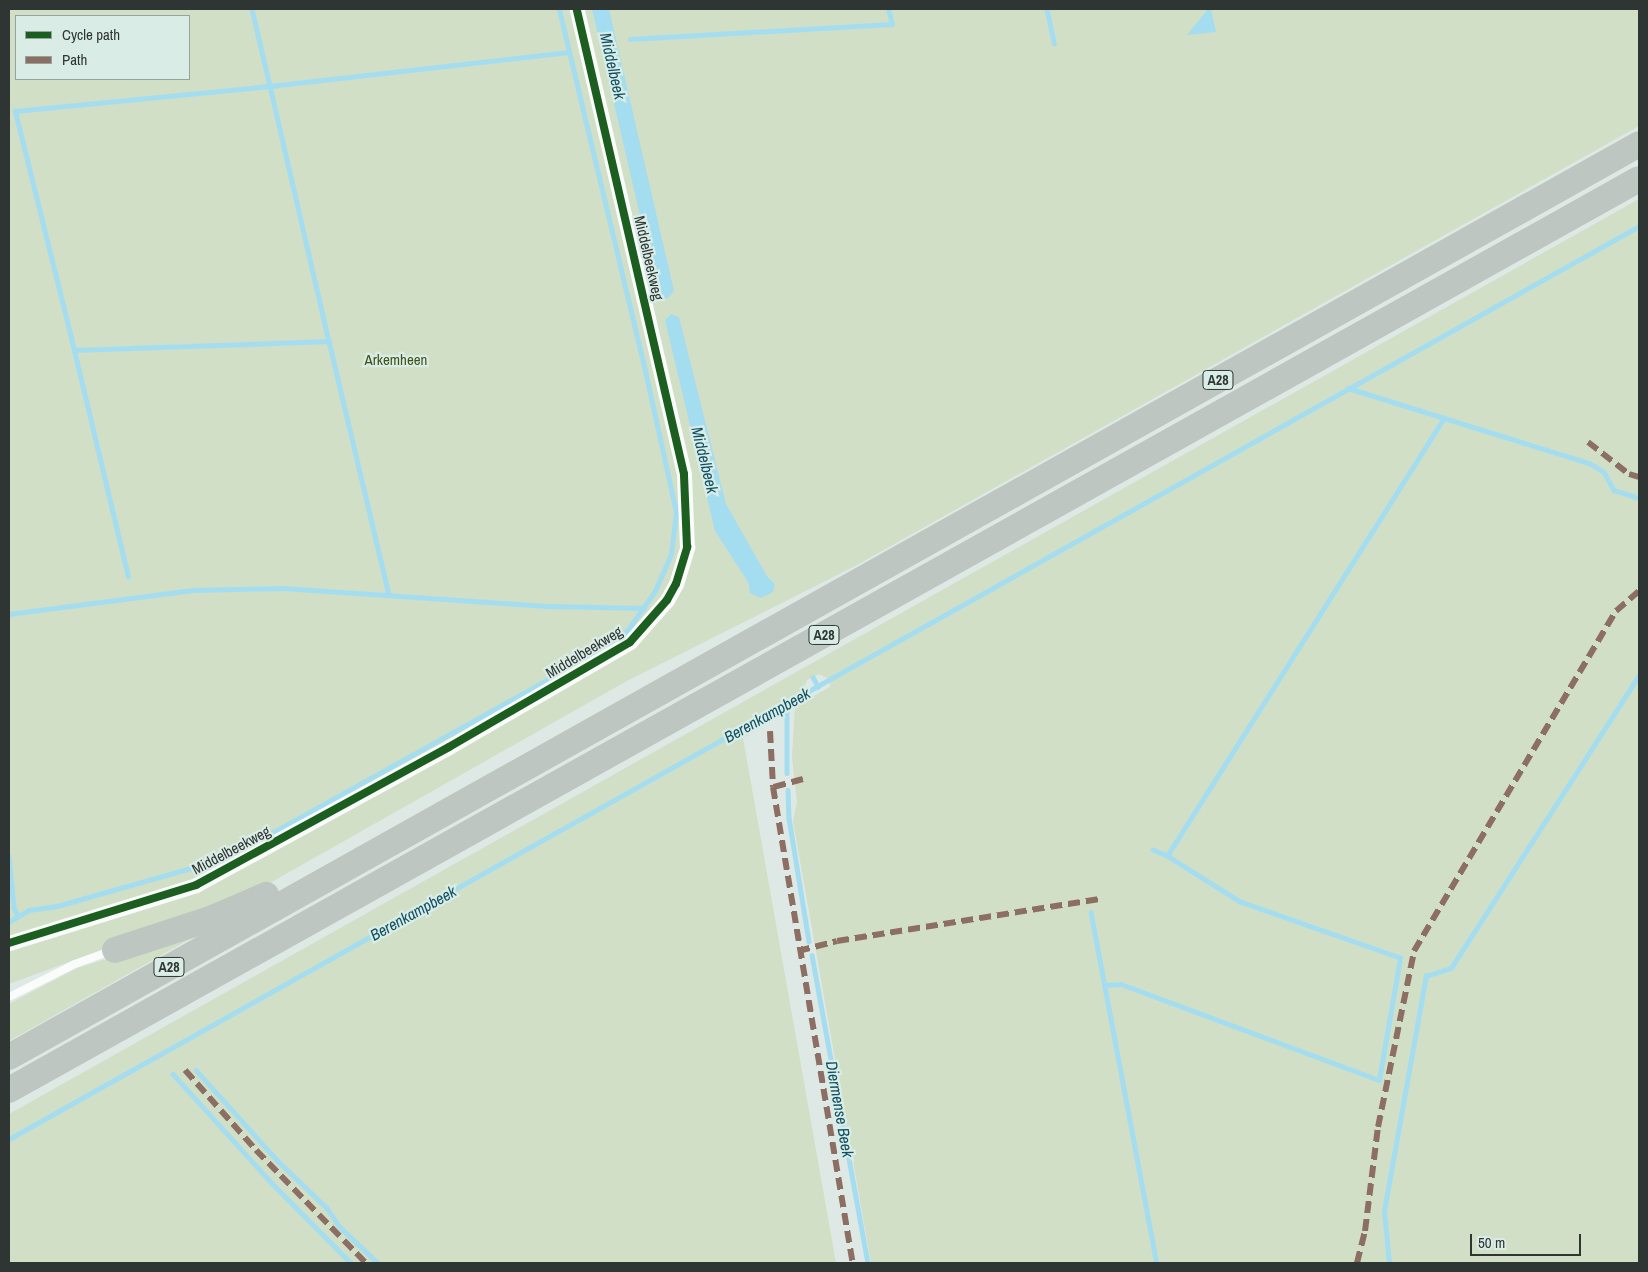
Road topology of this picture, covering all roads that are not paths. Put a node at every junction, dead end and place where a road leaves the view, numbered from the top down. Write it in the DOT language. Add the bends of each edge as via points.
graph roads {
  1 [pos="577,9"];
  2 [pos="1639,144"];
  3 [pos="1639,179"];
  4 [pos="330,877"];
  5 [pos="9,943"];
  6 [pos="115,950"];
  7 [pos="9,997"];
  8 [pos="9,1057"];
  9 [pos="9,1090"];
  1 -- 5 [label="street, Middelbeekweg" via="684,474 687,547 676,584 667,600 630,642 449,747 196,886"];
  2 -- 4 [label="highway, A28"];
  3 -- 9 [label="highway, A28"];
  4 -- 6 [label="highway, A28" via="265,895 214,918"];
  4 -- 8 [label="highway, A28"];
  6 -- 7 [label="lane, A28" via="75,964"];
}
